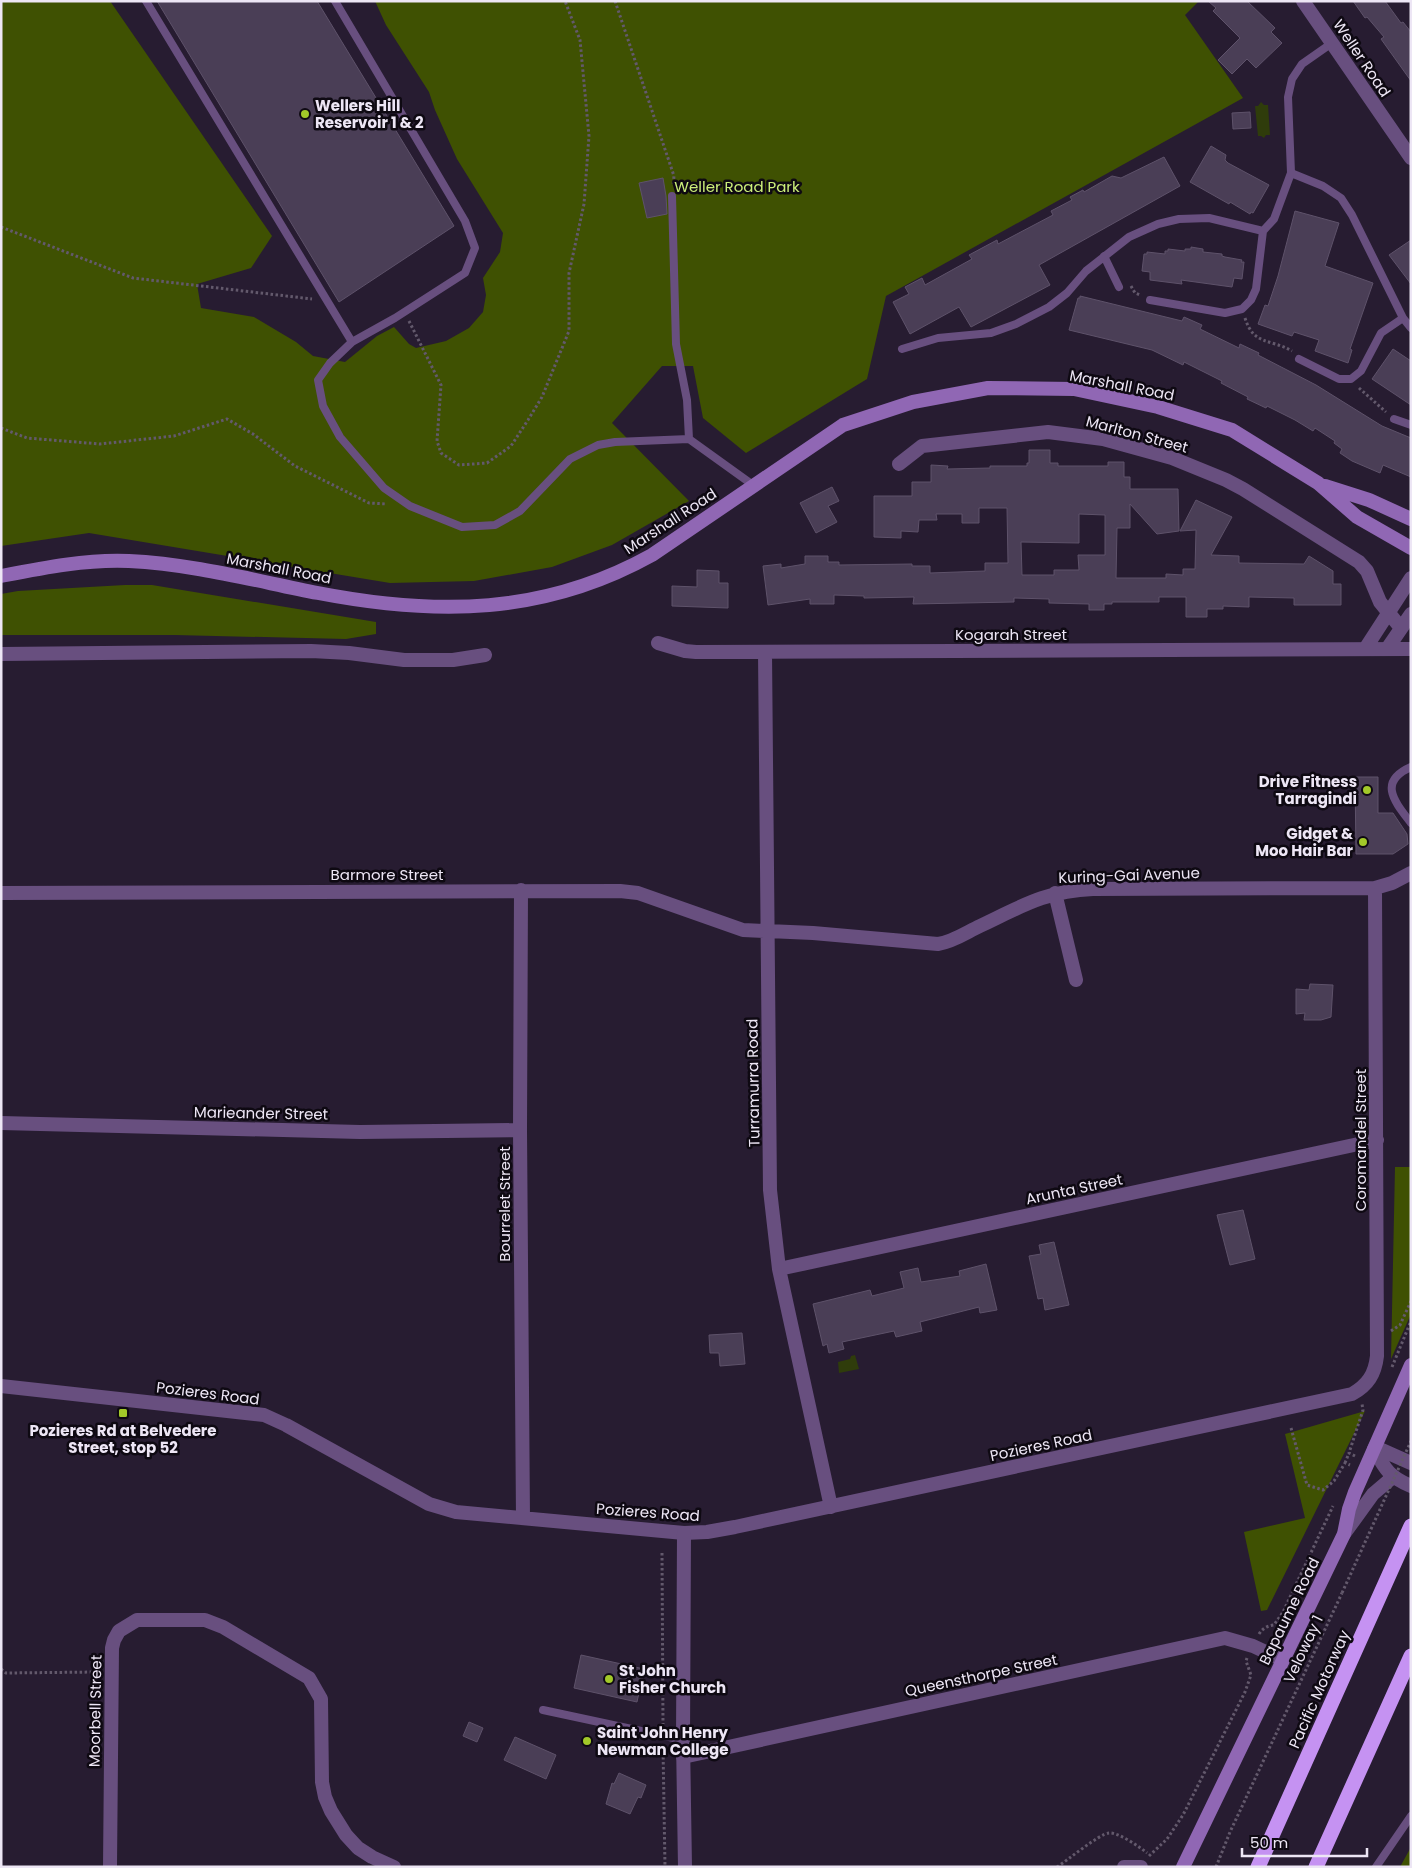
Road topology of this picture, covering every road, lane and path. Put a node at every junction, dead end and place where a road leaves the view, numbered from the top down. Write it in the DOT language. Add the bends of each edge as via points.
graph roads {
  1 [pos="146,1"];
  2 [pos="335,1"];
  3 [pos="565,1"];
  4 [pos="614,1"];
  5 [pos="1303,1"];
  6 [pos="1332,43"];
  7 [pos="1411,158"];
  8 [pos="1291,173"];
  9 [pos="672,196"];
  10 [pos="1,227"];
  11 [pos="1263,231"];
  12 [pos="1104,256"];
  13 [pos="1118,285"];
  14 [pos="1150,300"];
  15 [pos="329,305"];
  16 [pos="1242,308"];
  17 [pos="404,312"];
  18 [pos="1404,318"];
  19 [pos="1411,328"];
  20 [pos="352,342"];
  21 [pos="902,349"];
  22 [pos="1299,359"];
  23 [pos="1351,379"];
  24 [pos="1394,419"];
  25 [pos="1411,425"];
  26 [pos="1,428"];
  27 [pos="689,439"];
  28 [pos="899,464"];
  29 [pos="1318,483"];
  30 [pos="753,485"];
  31 [pos="410,506"];
  32 [pos="1411,519"];
  33 [pos="1411,548"];
  34 [pos="1,576"];
  35 [pos="1411,578"];
  36 [pos="1388,613"];
  37 [pos="1411,614"];
  38 [pos="1401,628"];
  39 [pos="658,643"];
  40 [pos="1387,648"];
  41 [pos="1365,649"];
  42 [pos="1411,649"];
  43 [pos="765,652"];
  44 [pos="1,654"];
  45 [pos="485,655"];
  46 [pos="1411,767"];
  47 [pos="1411,823"];
  48 [pos="1411,872"];
  49 [pos="1375,888"];
  50 [pos="521,890"];
  51 [pos="1,893"];
  52 [pos="1055,893"];
  53 [pos="767,931"];
  54 [pos="1076,980"];
  55 [pos="1,1123"];
  56 [pos="520,1130"];
  57 [pos="1377,1140"];
  58 [pos="779,1269"];
  59 [pos="1411,1301"];
  60 [pos="1377,1340"];
  61 [pos="1411,1365"];
  62 [pos="1,1386"];
  63 [pos="1362,1388"];
  64 [pos="1362,1403"];
  65 [pos="1291,1428"];
  66 [pos="1411,1441"];
  67 [pos="1375,1448"];
  68 [pos="1349,1453"];
  69 [pos="1355,1456"];
  70 [pos="1345,1463"];
  71 [pos="1411,1463"];
  72 [pos="1350,1465"];
  73 [pos="1393,1477"];
  74 [pos="1411,1486"];
  75 [pos="830,1507"];
  76 [pos="523,1518"];
  77 [pos="1411,1526"];
  78 [pos="684,1533"];
  79 [pos="1344,1534"];
  80 [pos="662,1554"];
  81 [pos="1411,1656"];
  82 [pos="1283,1660"];
  83 [pos="1246,1661"];
  84 [pos="1,1670"];
  85 [pos="111,1671"];
  86 [pos="543,1710"];
  87 [pos="663,1736"];
  88 [pos="683,1740"];
  89 [pos="683,1757"];
  90 [pos="1411,1816"];
  91 [pos="1145,1861"];
  92 [pos="110,1867"];
  93 [pos="394,1867"];
  94 [pos="665,1867"];
  95 [pos="685,1867"];
  96 [pos="1057,1867"];
  97 [pos="1124,1867"];
  98 [pos="1183,1867"];
  99 [pos="1216,1867"];
  100 [pos="1258,1867"];
  101 [pos="1316,1867"];
  102 [pos="1376,1867"];
  1 -- 15 [label="lane"];
  2 -- 17 [label="lane" via="465,221 474,248 465,273"];
  3 -- 17 [label="path" via="580,40 590,136 584,204 569,273 569,331 542,398 511,446 486,463 459,465 441,453 437,441 441,385"];
  4 -- 9 [label="path" via="674,176"];
  5 -- 6 [label="street, Weller Road"];
  6 -- 7 [label="street, Weller Road"];
  6 -- 8 [label="lane" via="1302,64 1292,79 1288,97"];
  8 -- 11 [label="lane" via="1274,220"];
  8 -- 18 [label="lane" via="1323,186 1341,198"];
  9 -- 27 [label="lane" via="676,344 687,400"];
  10 -- 15 [label="path" via="133,278 315,299"];
  11 -- 12 [label="lane" via="1209,218 1179,219 1129,237"];
  11 -- 16 [label="lane" via="1256,289"];
  12 -- 13 [label="lane"];
  12 -- 21 [label="lane" via="1049,308 1016,324 991,333 938,338"];
  13 -- 14 [label="path" via="1126,280 1135,293"];
  14 -- 16 [label="lane" via="1224,313"];
  15 -- 20 [label="lane"];
  16 -- 22 [label="path" via="1249,330 1256,338 1283,346"];
  17 -- 20 [label="lane"];
  18 -- 19 [label="lane"];
  18 -- 23 [label="lane" via="1381,333 1361,371"];
  20 -- 31 [label="lane" via="318,380 323,406 340,436 384,488"];
  22 -- 23 [label="lane" via="1339,379"];
  23 -- 24 [label="path"];
  24 -- 25 [label="lane"];
  26 -- 31 [label="path" via="27,438 100,444 174,436 227,419 295,466 369,503"];
  27 -- 30 [label="lane"];
  27 -- 31 [label="lane" via="598,445 570,458 520,511 495,525 462,527"];
  28 -- 36 [label="street, Marlton Street" via="922,446 1048,432 1102,439 1160,454 1243,489 1359,562"];
  29 -- 30 [label="main road, Marshall Road" via="1232,430 1158,407 1074,389 988,388 913,402 843,425"];
  29 -- 32 [label="main road, Marshall Road" via="1369,500"];
  29 -- 33 [label="main road, Marshall Road" via="1357,517"];
  30 -- 34 [label="main road, Marshall Road" via="673,542 633,565 579,587 495,605 442,608 361,600 203,570 135,562 85,564"];
  35 -- 36 [label="street"];
  36 -- 38 [label="street, Marlton Street"];
  36 -- 41 [label="street"];
  37 -- 38 [label="street"];
  38 -- 40 [label="street"];
  39 -- 43 [label="street, Kogarah Street" via="696,652"];
  40 -- 41 [label="street, Kogarah Street"];
  40 -- 42 [label="street, Kogarah Street"];
  41 -- 43 [label="street, Kogarah Street"];
  43 -- 53 [label="street, Turramurra Road"];
  44 -- 45 [label="street" via="311,651 441,660"];
  46 -- 47 [label="lane" via="1395,777 1391,787 1396,803"];
  48 -- 49 [label="street, Kuring-Gai Avenue"];
  49 -- 52 [label="street, Kuring-Gai Avenue" via="1093,889"];
  49 -- 57 [label="street, Coromandel Street"];
  50 -- 51 [label="street, Barmore Street"];
  50 -- 53 [label="street, Barmore Street" via="631,892 736,928"];
  50 -- 56 [label="street, Bourrelet Street"];
  52 -- 53 [label="street, Kuring-Gai Avenue" via="938,944"];
  52 -- 54 [label="street"];
  53 -- 58 [label="street, Turramurra Road" via="770,1190"];
  55 -- 56 [label="street, Marieander Street" via="360,1132"];
  56 -- 76 [label="street, Bourrelet Street"];
  57 -- 58 [label="street, Arunta Street"];
  57 -- 60 [label="street, Coromandel Street"];
  58 -- 75 [label="street, Turramurra Road"];
  59 -- 60 [label="path" via="1400,1325"];
  60 -- 63 [label="street, Coromandel Street" via="1375,1370"];
  61 -- 67 [label="main road, Bapaume Road"];
  62 -- 76 [label="street, Pozieres Road" via="264,1415 429,1504 456,1512"];
  63 -- 75 [label="street, Pozieres Road" via="1346,1396"];
  64 -- 68 [label="path" via="1364,1410"];
  65 -- 70 [label="path" via="1307,1485 1324,1490"];
  66 -- 99 [label="path, Veloway 1, bridge"];
  67 -- 71 [label="street"];
  67 -- 73 [label="street"];
  67 -- 79 [label="main road, Bapaume Road" via="1352,1500"];
  68 -- 69 [label="path"];
  68 -- 70 [label="path"];
  70 -- 72 [label="path"];
  73 -- 74 [label="street"];
  73 -- 79 [label="street" via="1373,1494"];
  75 -- 78 [label="street, Pozieres Road" via="723,1530"];
  76 -- 78 [label="street, Pozieres Road"];
  77 -- 100 [label="highway, Pacific Motorway"];
  78 -- 88 [label="street"];
  79 -- 82 [label="main road, Bapaume Road"];
  80 -- 87 [label="path"];
  81 -- 101 [label="highway"];
  82 -- 89 [label="street, Queensthorpe Street" via="1225,1638"];
  82 -- 98 [label="main road, Bapaume Road"];
  83 -- 91 [label="path" via="1252,1675 1183,1815 1167,1839"];
  84 -- 85 [label="path" via="6,1673"];
  85 -- 92 [label="street, Moorbell Street"];
  85 -- 93 [label="street, Moorbell Street" via="114,1640 119,1631 137,1620 205,1620 223,1627 309,1678 321,1699 325,1797 346,1836 358,1848"];
  86 -- 87 [label="lane"];
  87 -- 88 [label="lane"];
  87 -- 94 [label="path"];
  88 -- 89 [label="street"];
  89 -- 95 [label="street"];
  90 -- 102 [label="lane"];
  91 -- 96 [label="path" via="1143,1850 1117,1834 1108,1833"];
  91 -- 97 [label="street"];
}
